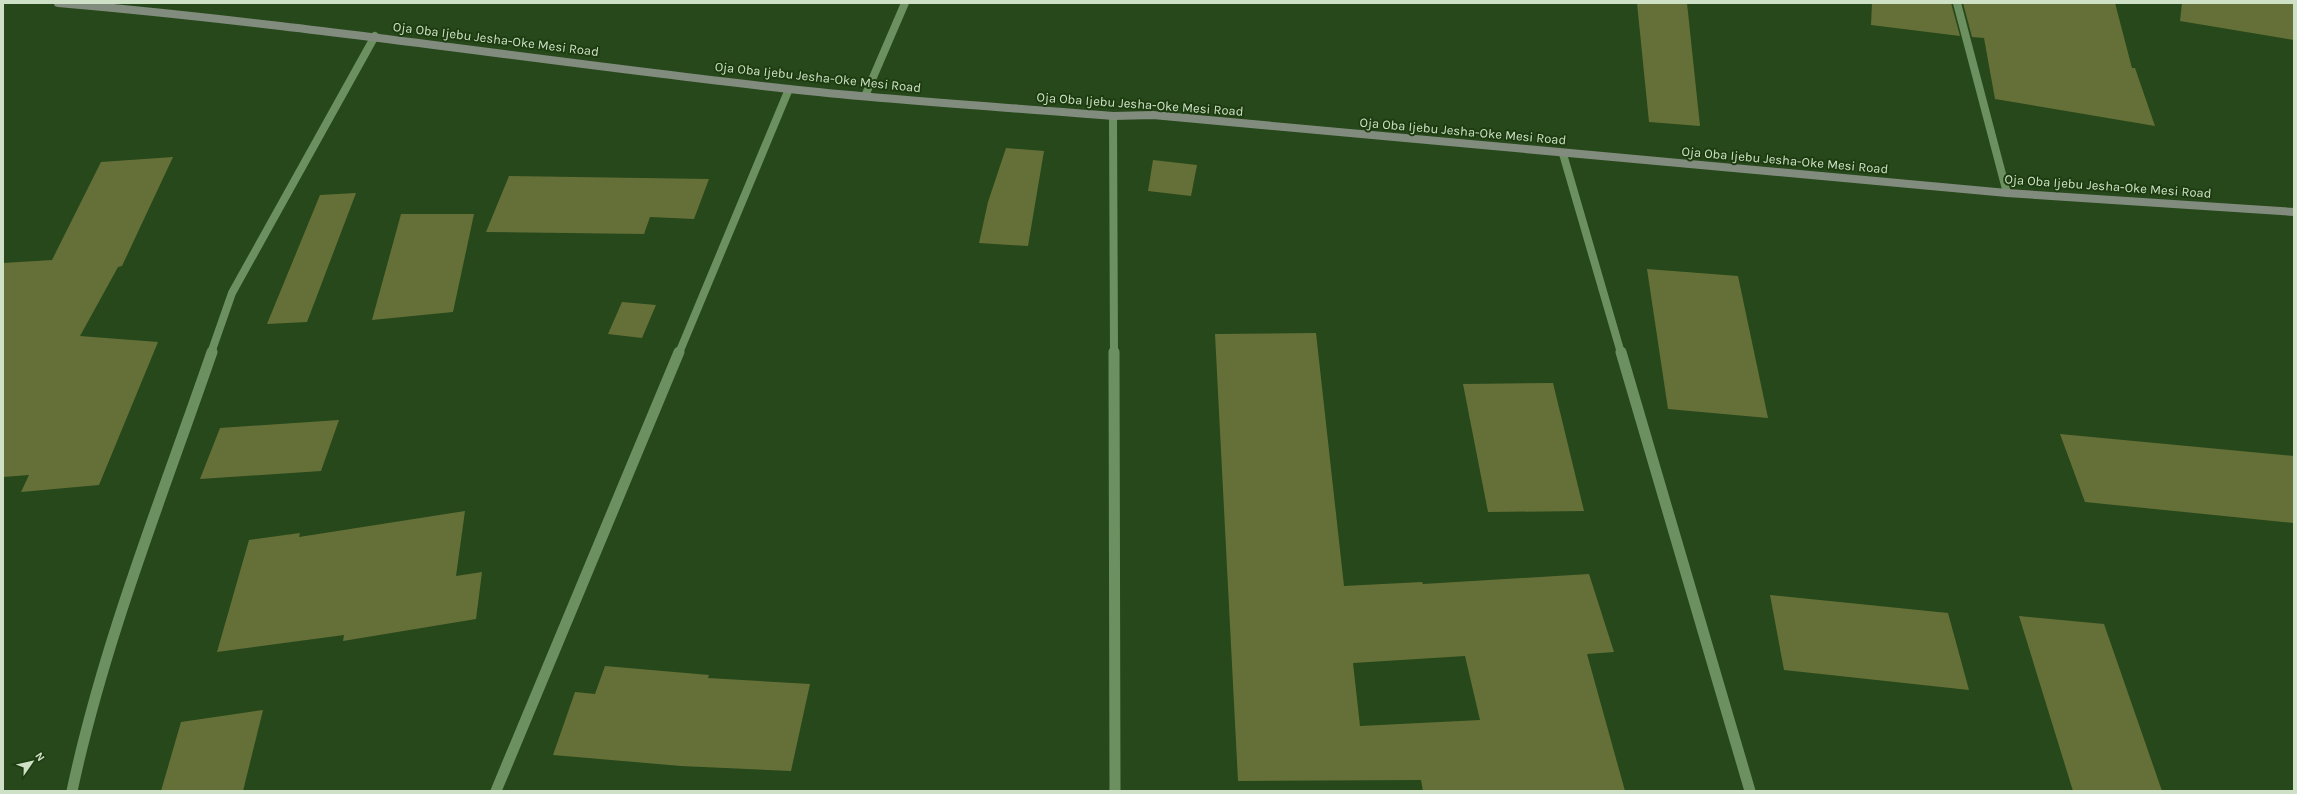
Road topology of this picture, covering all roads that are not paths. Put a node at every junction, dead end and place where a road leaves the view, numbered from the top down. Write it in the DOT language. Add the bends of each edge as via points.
graph roads {
  1 [pos="58,3"];
  2 [pos="905,3"];
  3 [pos="1957,3"];
  4 [pos="124,5"];
  5 [pos="375,36"];
  6 [pos="790,89"];
  7 [pos="865,96"];
  8 [pos="1113,116"];
  9 [pos="1563,154"];
  10 [pos="2007,193"];
  11 [pos="2294,212"];
  12 [pos="72,791"];
  13 [pos="496,791"];
  14 [pos="1115,791"];
  15 [pos="1750,791"];
  1 -- 4 [label="main road, Oja Oba Ijebu Jesha-Oke Mesi Road"];
  2 -- 7 [label="street"];
  3 -- 10 [label="street"];
  4 -- 5 [label="main road, Oja Oba Ijebu Jesha-Oke Mesi Road"];
  5 -- 6 [label="main road, Oja Oba Ijebu Jesha-Oke Mesi Road"];
  5 -- 12 [label="street" via="232,293 108,652 83,739"];
  6 -- 7 [label="main road, Oja Oba Ijebu Jesha-Oke Mesi Road"];
  6 -- 13 [label="street"];
  7 -- 8 [label="main road, Oja Oba Ijebu Jesha-Oke Mesi Road"];
  8 -- 9 [label="main road, Oja Oba Ijebu Jesha-Oke Mesi Road" via="1153,115"];
  8 -- 14 [label="street"];
  9 -- 10 [label="main road, Oja Oba Ijebu Jesha-Oke Mesi Road"];
  9 -- 15 [label="street"];
  10 -- 11 [label="main road, Oja Oba Ijebu Jesha-Oke Mesi Road"];
}
